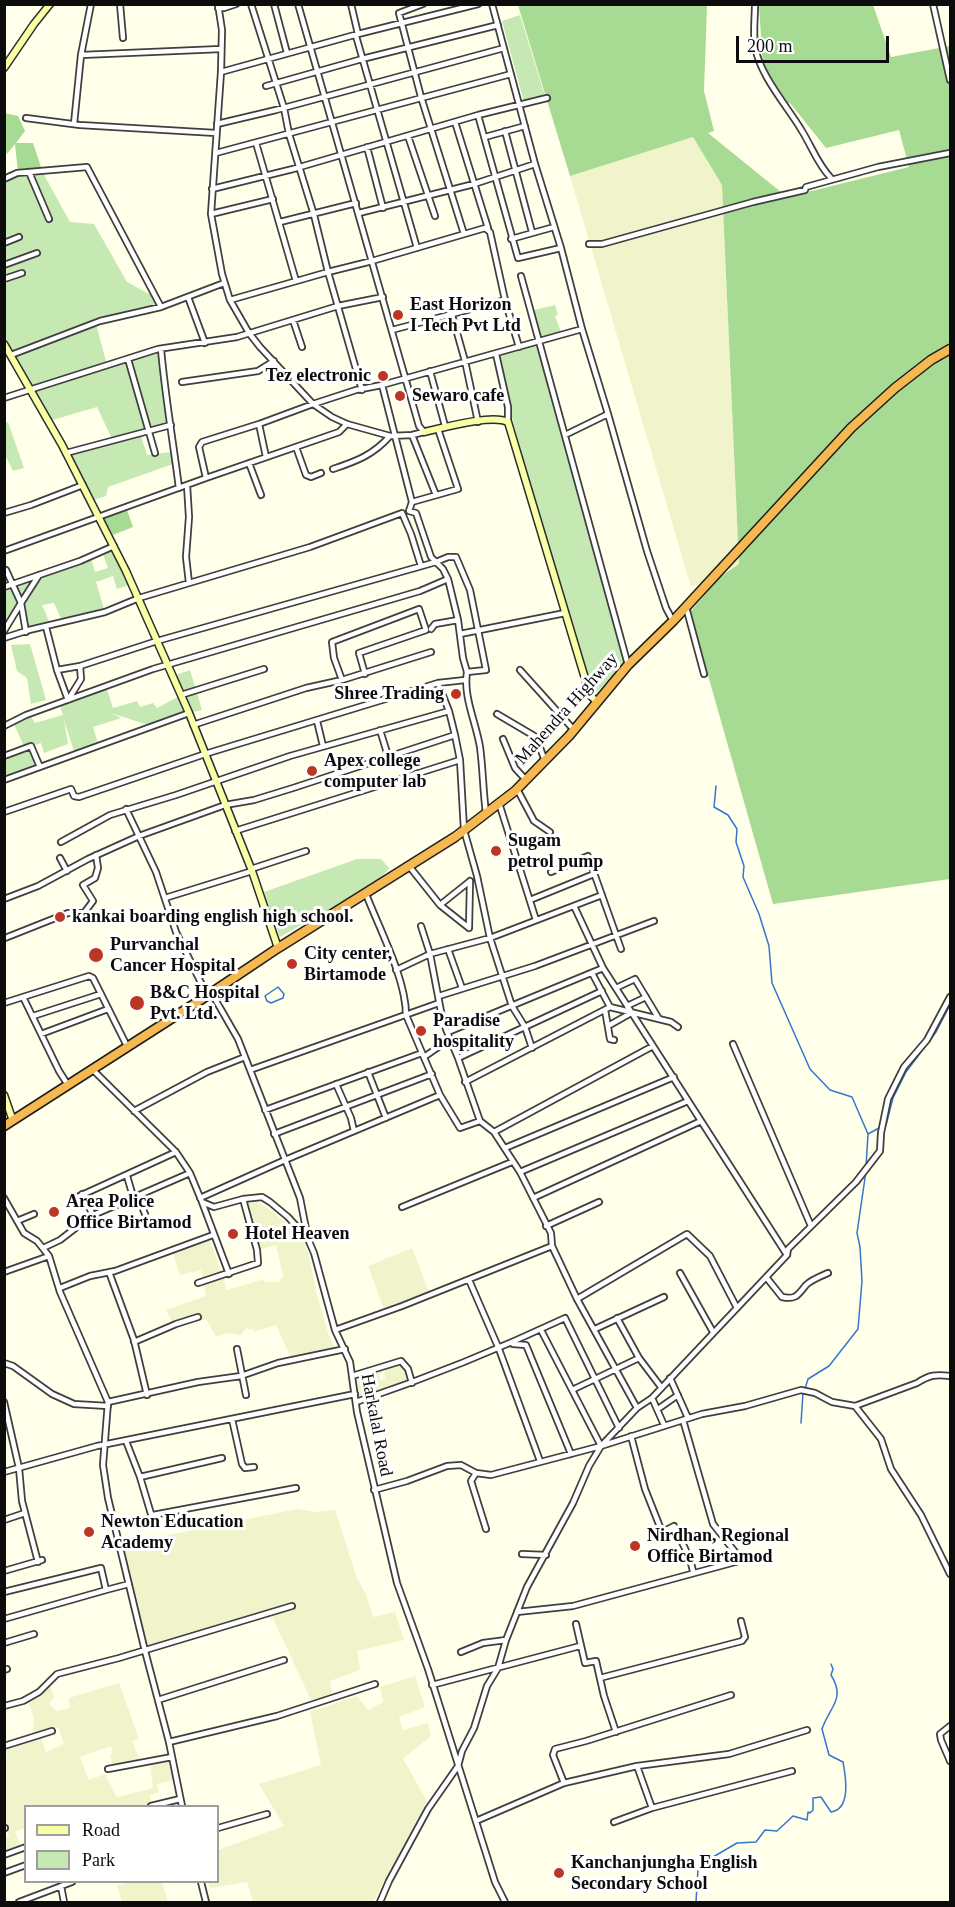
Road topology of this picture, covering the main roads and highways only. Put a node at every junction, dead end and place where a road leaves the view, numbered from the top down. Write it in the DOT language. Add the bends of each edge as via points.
graph roads {
  1 [pos="951,349"];
  2 [pos="4,1126"];
  1 -- 2 [label="highway, Mahendra Highway" via="930,360 851,428 517,789 464,830"];
}
